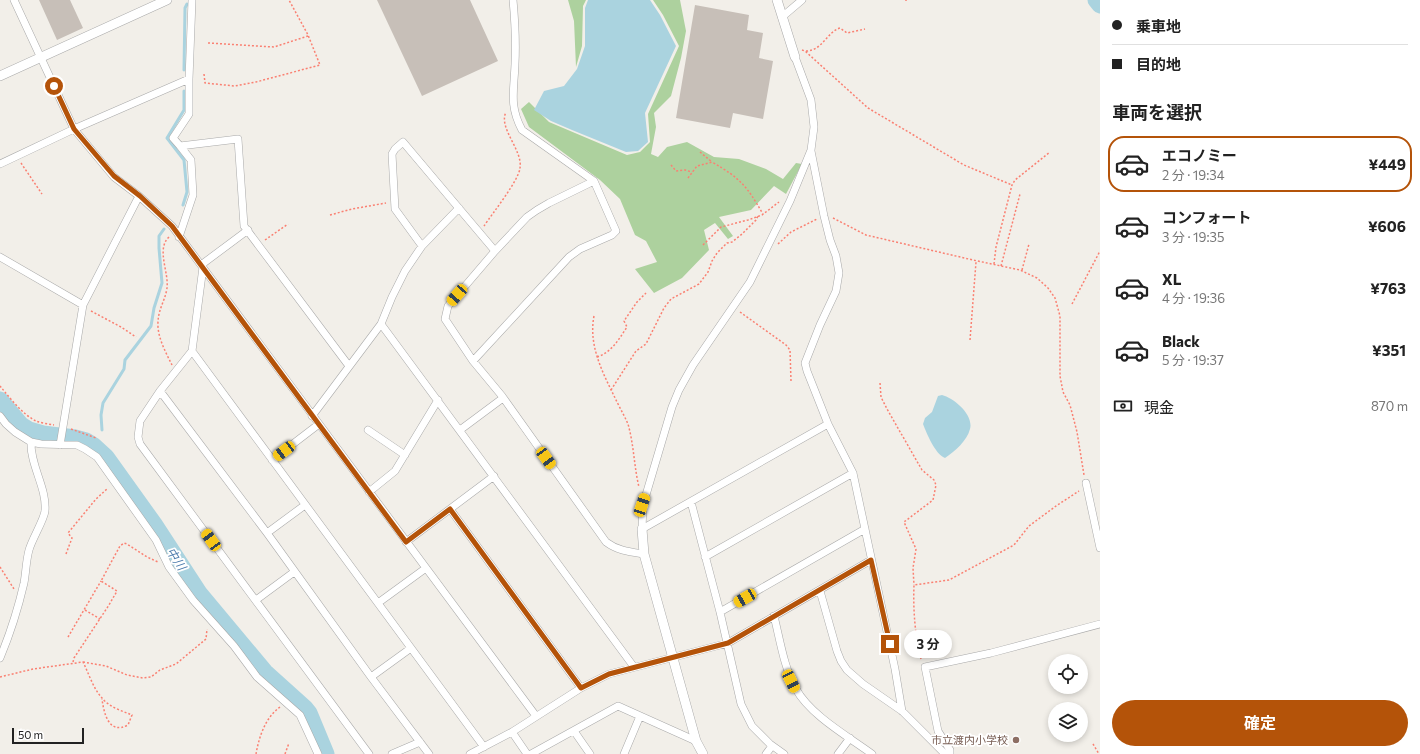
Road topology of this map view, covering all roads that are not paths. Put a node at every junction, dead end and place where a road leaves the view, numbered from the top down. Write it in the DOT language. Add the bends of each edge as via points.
graph roads {
  1 [pos="14,0"];
  2 [pos="167,0"];
  3 [pos="192,0"];
  4 [pos="512,0"];
  5 [pos="777,0"];
  6 [pos="802,0"];
  7 [pos="782,17"];
  8 [pos="793,53"];
  9 [pos="41,57"];
  10 [pos="0,76"];
  11 [pos="189,79"];
  12 [pos="74,129"];
  13 [pos="180,146"];
  14 [pos="810,150"];
  15 [pos="0,164"];
  16 [pos="594,181"];
  17 [pos="140,196"];
  18 [pos="459,208"];
  19 [pos="248,230"];
  20 [pos="178,234"];
  21 [pos="422,246"];
  22 [pos="495,251"];
  23 [pos="0,257"];
  24 [pos="202,266"];
  25 [pos="82,307"];
  26 [pos="381,324"];
  27 [pos="192,351"];
  28 [pos="473,361"];
  29 [pos="350,366"];
  30 [pos="160,390"];
  31 [pos="503,398"];
  32 [pos="438,400"];
  33 [pos="0,416"];
  34 [pos="312,416"];
  35 [pos="319,424"];
  36 [pos="828,424"];
  37 [pos="368,430"];
  38 [pos="460,430"];
  39 [pos="31,442"];
  40 [pos="60,445"];
  41 [pos="405,455"];
  42 [pos="272,460"];
  43 [pos="853,473"];
  44 [pos="494,476"];
  45 [pos="1086,486"];
  46 [pos="369,492"];
  47 [pos="691,502"];
  48 [pos="305,505"];
  49 [pos="450,509"];
  50 [pos="865,528"];
  51 [pos="642,529"];
  52 [pos="267,533"];
  53 [pos="406,542"];
  54 [pos="1100,548"];
  55 [pos="644,554"];
  56 [pos="705,557"];
  57 [pos="871,560"];
  58 [pos="426,568"];
  59 [pos="294,572"];
  60 [pos="820,590"];
  61 [pos="256,600"];
  62 [pos="378,603"];
  63 [pos="720,612"];
  64 [pos="774,616"];
  65 [pos="1100,624"];
  66 [pos="728,643"];
  67 [pos="411,648"];
  68 [pos="672,657"];
  69 [pos="0,658"];
  70 [pos="634,667"];
  71 [pos="371,677"];
  72 [pos="581,688"];
  73 [pos="902,711"];
  74 [pos="536,716"];
  75 [pos="640,716"];
  76 [pos="574,730"];
  77 [pos="512,732"];
  78 [pos="850,738"];
  79 [pos="696,741"];
  80 [pos="420,742"];
  81 [pos="772,746"];
  82 [pos="484,747"];
  83 [pos="318,754"];
  84 [pos="369,754"];
  85 [pos="392,754"];
  86 [pos="429,754"];
  87 [pos="470,754"];
  88 [pos="527,754"];
  89 [pos="530,754"];
  90 [pos="590,754"];
  91 [pos="624,754"];
  92 [pos="703,754"];
  93 [pos="766,754"];
  94 [pos="784,754"];
  95 [pos="838,754"];
  96 [pos="872,754"];
  97 [pos="945,754"];
  98 [pos="950,754"];
  1 -- 9 [label="street"];
  2 -- 9 [label="street"];
  3 -- 11 [label="street"];
  4 -- 16 [label="street" via="516,63 513,107 516,119 522,130"];
  5 -- 7 [label="street"];
  6 -- 7 [label="street"];
  7 -- 8 [label="street"];
  8 -- 14 [label="street" via="811,100 814,127"];
  9 -- 10 [label="street"];
  9 -- 12 [label="street"];
  11 -- 12 [label="street"];
  11 -- 13 [label="street" via="189,114 173,138"];
  12 -- 15 [label="street"];
  12 -- 17 [label="street" via="114,176"];
  13 -- 19 [label="street" via="238,139 244,226"];
  13 -- 20 [label="street" via="191,160 193,195"];
  14 -- 36 [label="street" via="838,273 836,291 805,363"];
  14 -- 51 [label="street" via="789,203 750,282 693,365 679,390 642,505"];
  16 -- 22 [label="street" via="536,210"];
  16 -- 28 [label="street" via="616,231 569,257"];
  17 -- 20 [label="street"];
  17 -- 25 [label="street"];
  18 -- 21 [label="street"];
  18 -- 21 [label="street" via="403,142 394,149 394,209"];
  18 -- 22 [label="street"];
  19 -- 24 [label="street"];
  19 -- 29 [label="street"];
  20 -- 24 [label="street"];
  21 -- 26 [label="street" via="402,277"];
  22 -- 28 [label="street" via="448,306 445,314 446,323"];
  23 -- 25 [label="street"];
  24 -- 27 [label="street"];
  24 -- 34 [label="street"];
  25 -- 40 [label="street"];
  26 -- 29 [label="street"];
  26 -- 32 [label="street"];
  27 -- 30 [label="street"];
  27 -- 42 [label="street"];
  28 -- 31 [label="street"];
  29 -- 34 [label="street"];
  30 -- 52 [label="street"];
  30 -- 61 [label="street" via="140,421 140,444"];
  31 -- 38 [label="street"];
  31 -- 55 [label="street" via="606,542 625,551"];
  32 -- 38 [label="street"];
  32 -- 41 [label="street"];
  33 -- 39 [label="street" via="15,432"];
  34 -- 35 [label="street"];
  35 -- 42 [label="street"];
  35 -- 46 [label="street"];
  36 -- 43 [label="street"];
  36 -- 47 [label="street"];
  37 -- 41 [label="street"];
  38 -- 44 [label="street"];
  39 -- 40 [label="street"];
  39 -- 69 [label="street" via="31,451 43,494 44,512 28,553 16,616"];
  40 -- 83 [label="street" via="77,445 97,457 156,540 169,567 194,600 257,677 300,715"];
  41 -- 46 [label="street" via="395,471"];
  42 -- 48 [label="street"];
  43 -- 50 [label="street"];
  43 -- 56 [label="street"];
  44 -- 49 [label="street"];
  44 -- 70 [label="street"];
  45 -- 54 [label="street"];
  46 -- 53 [label="street"];
  47 -- 51 [label="street"];
  47 -- 56 [label="street"];
  48 -- 52 [label="street"];
  48 -- 62 [label="street"];
  49 -- 53 [label="street"];
  49 -- 72 [label="street"];
  50 -- 57 [label="street"];
  50 -- 63 [label="street"];
  51 -- 55 [label="street"];
  52 -- 59 [label="street"];
  53 -- 58 [label="street"];
  55 -- 68 [label="street"];
  56 -- 63 [label="street"];
  57 -- 60 [label="street"];
  57 -- 73 [label="street"];
  58 -- 62 [label="street"];
  58 -- 74 [label="street"];
  59 -- 61 [label="street"];
  59 -- 71 [label="street"];
  60 -- 64 [label="street"];
  60 -- 73 [label="street" via="841,661 847,670"];
  61 -- 84 [label="street"];
  62 -- 67 [label="street"];
  63 -- 66 [label="street"];
  64 -- 66 [label="street"];
  64 -- 78 [label="street" via="796,691 820,716"];
  65 -- 98 [label="street" via="925,667 938,731"];
  66 -- 68 [label="street"];
  66 -- 81 [label="street" via="741,704 752,726"];
  67 -- 71 [label="street"];
  67 -- 82 [label="street"];
  68 -- 70 [label="street"];
  68 -- 79 [label="street"];
  70 -- 72 [label="street" via="609,674"];
  71 -- 80 [label="street"];
  72 -- 74 [label="street"];
  73 -- 97 [label="street"];
  74 -- 77 [label="street"];
  75 -- 76 [label="street" via="618,706"];
  75 -- 79 [label="street"];
  75 -- 91 [label="street"];
  76 -- 89 [label="street"];
  76 -- 90 [label="street"];
  77 -- 82 [label="street"];
  77 -- 88 [label="street"];
  78 -- 95 [label="street"];
  78 -- 96 [label="street"];
  79 -- 92 [label="street"];
  80 -- 85 [label="street"];
  80 -- 86 [label="street"];
  81 -- 93 [label="street"];
  81 -- 94 [label="street"];
  82 -- 87 [label="street"];
}
